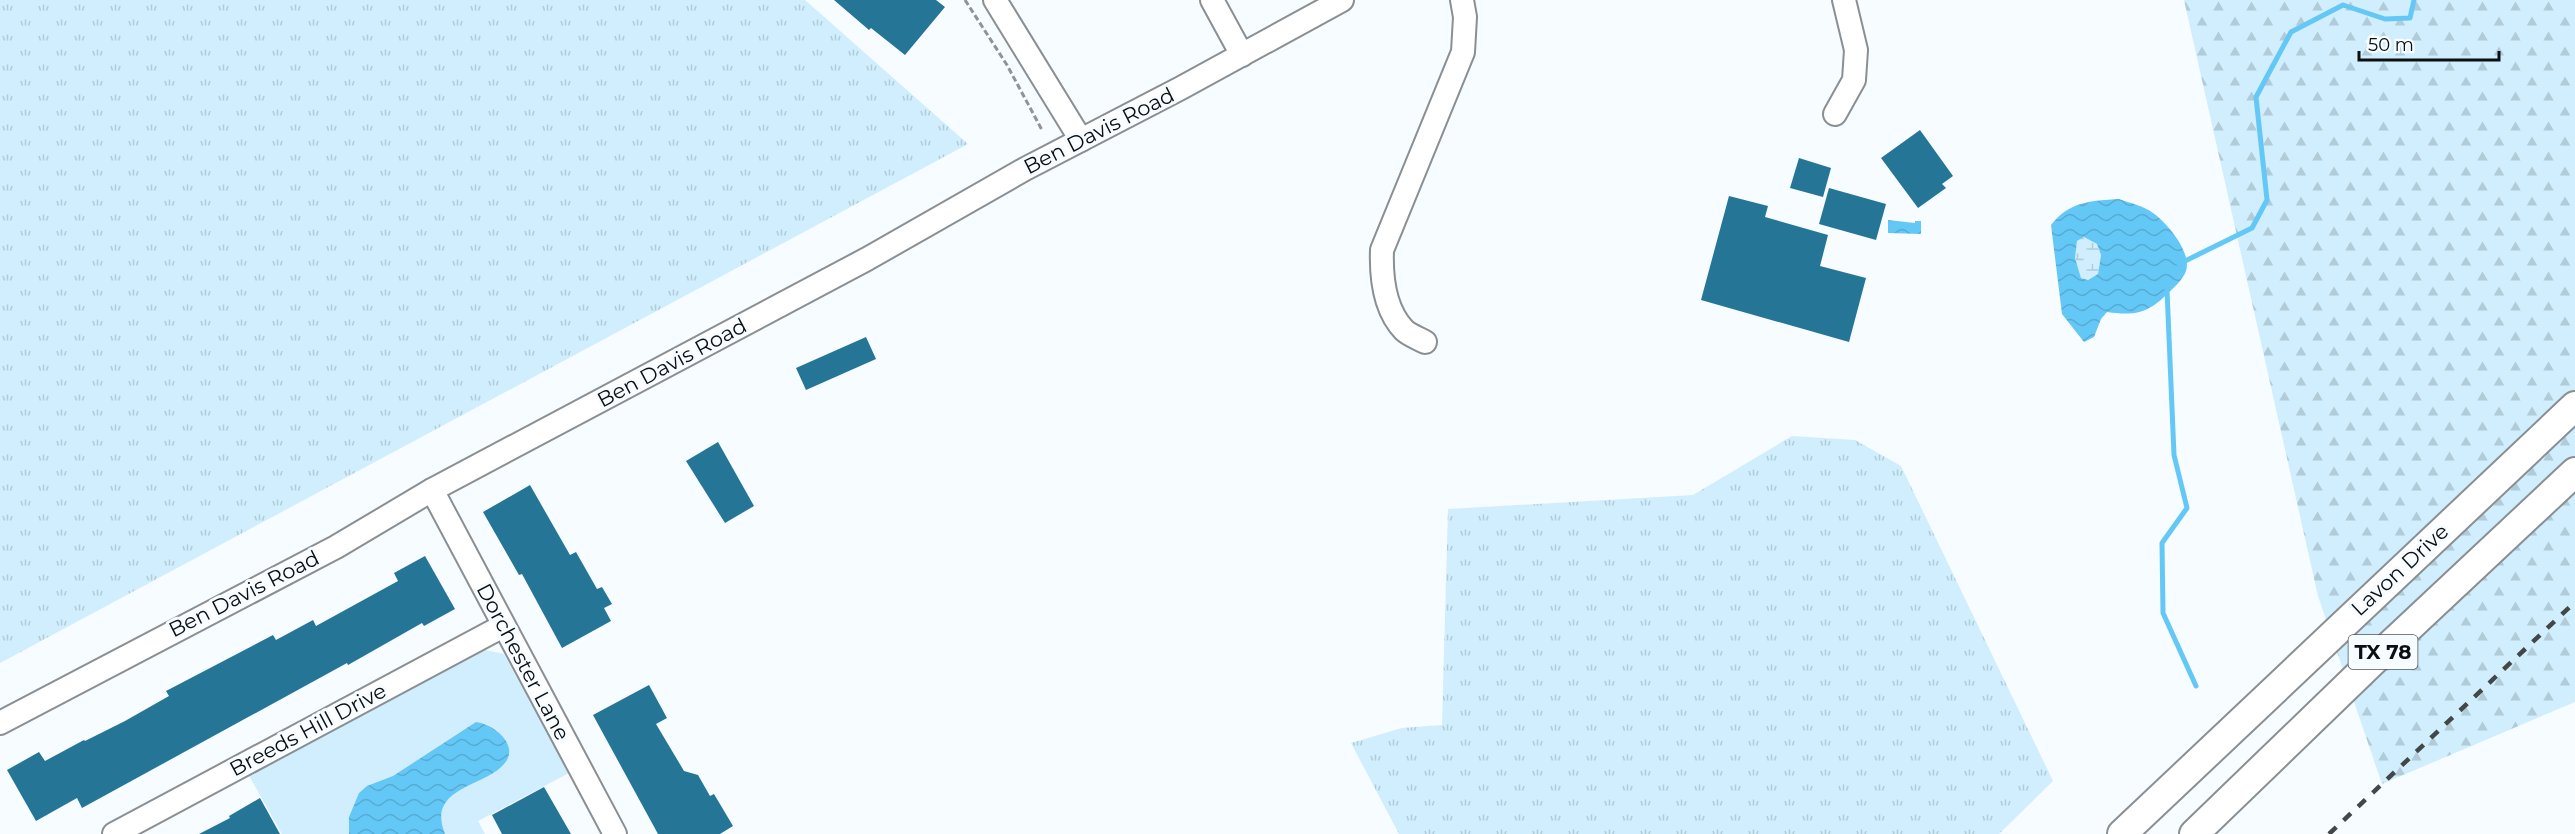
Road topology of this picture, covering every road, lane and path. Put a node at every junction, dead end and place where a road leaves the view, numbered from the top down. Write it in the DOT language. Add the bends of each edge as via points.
graph roads {
  1 [pos="965,0"];
  2 [pos="995,0"];
  3 [pos="1212,0"];
  4 [pos="1342,0"];
  5 [pos="1462,0"];
  6 [pos="1844,0"];
  7 [pos="1242,55"];
  8 [pos="1835,114"];
  9 [pos="1042,130"];
  10 [pos="1081,140"];
  11 [pos="1425,342"];
  12 [pos="2575,406"];
  13 [pos="2575,472"];
  14 [pos="432,490"];
  15 [pos="503,626"];
  16 [pos="0,723"];
  17 [pos="114,834"];
  18 [pos="615,834"];
  19 [pos="2122,834"];
  20 [pos="2194,834"];
  1 -- 9 [label="path" via="1007,65"];
  2 -- 10 [label="street"];
  3 -- 7 [label="street"];
  4 -- 7 [label="street, Ben Davis Road"];
  5 -- 11 [label="street" via="1463,52 1383,250 1381,276 1390,308 1405,331"];
  6 -- 8 [label="street" via="1856,50 1854,80"];
  7 -- 10 [label="street, Ben Davis Road"];
  10 -- 14 [label="street, Ben Davis Road" via="867,259"];
  12 -- 19 [label="main road, Lavon Drive / TX 78"];
  13 -- 20 [label="main road, TX 78"];
  14 -- 15 [label="street, Dorchester Lane"];
  14 -- 16 [label="street, Ben Davis Road" via="336,547"];
  15 -- 17 [label="street, Breeds Hill Drive"];
  15 -- 18 [label="street, Dorchester Lane"];
}
